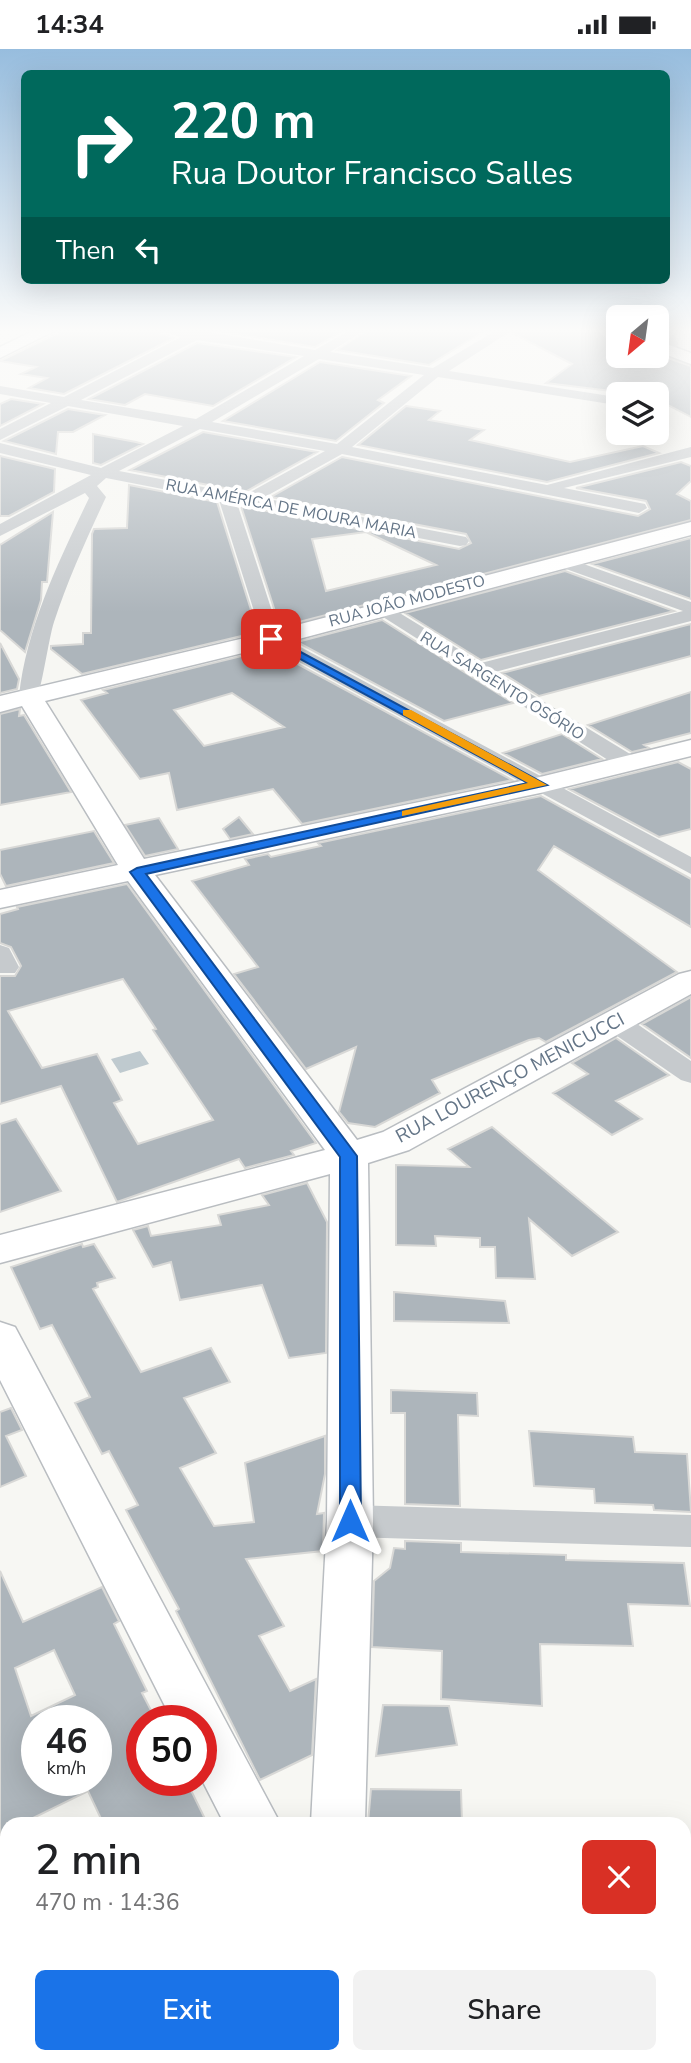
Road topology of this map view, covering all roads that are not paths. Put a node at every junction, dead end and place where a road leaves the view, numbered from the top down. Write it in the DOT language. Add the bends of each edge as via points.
graph roads {
  1 [pos="19,425"];
  2 [pos="197,425"];
  3 [pos="205,425"];
  4 [pos="370,425"];
  5 [pos="0,435"];
  6 [pos="0,448"];
  7 [pos="340,449"];
  8 [pos="691,452"];
  9 [pos="103,473"];
  10 [pos="88,486"];
  11 [pos="545,488"];
  12 [pos="226,496"];
  13 [pos="248,500"];
  14 [pos="639,507"];
  15 [pos="691,528"];
  16 [pos="0,531"];
  17 [pos="460,541"];
  18 [pos="561,561"];
  19 [pos="378,608"];
  20 [pos="691,608"];
  21 [pos="691,615"];
  22 [pos="271,639"];
  23 [pos="477,670"];
  24 [pos="29,696"];
  25 [pos="0,704"];
  26 [pos="691,748"];
  27 [pos="627,762"];
  28 [pos="540,785"];
  29 [pos="691,867"];
  30 [pos="137,872"];
  31 [pos="0,899"];
  32 [pos="691,981"];
  33 [pos="614,1021"];
  34 [pos="691,1074"];
  35 [pos="349,1156"];
  36 [pos="0,1249"];
  37 [pos="0,1338"];
  38 [pos="350,1521"];
  39 [pos="691,1531"];
  40 [pos="191,1705"];
  41 [pos="217,1754"];
  42 [pos="250,1817"];
  43 [pos="338,1817"];
  1 -- 5 [label="street"];
  2 -- 9 [label="street"];
  3 -- 7 [label="street"];
  4 -- 7 [label="street"];
  6 -- 9 [label="street, RUA AMÉRICA DE MOURA MARIA"];
  7 -- 11 [label="street"];
  7 -- 13 [label="street"];
  8 -- 11 [label="street"];
  9 -- 10 [label="street"];
  9 -- 12 [label="street, RUA AMÉRICA DE MOURA MARIA"];
  10 -- 16 [label="street"];
  10 -- 24 [label="street" via="98,496 62,574 30,677"];
  11 -- 14 [label="street"];
  12 -- 13 [label="street, RUA AMÉRICA DE MOURA MARIA"];
  12 -- 22 [label="street"];
  13 -- 17 [label="street, RUA AMÉRICA DE MOURA MARIA"];
  15 -- 18 [label="main road, RUA JOÃO MODESTO"];
  18 -- 19 [label="main road, RUA JOÃO MODESTO"];
  18 -- 20 [label="street"];
  19 -- 22 [label="main road, RUA JOÃO MODESTO"];
  19 -- 23 [label="street, RUA SARGENTO OSÓRIO"];
  21 -- 23 [label="street"];
  22 -- 24 [label="main road, RUA JOÃO MODESTO"];
  22 -- 28 [label="street"];
  23 -- 27 [label="street, RUA SARGENTO OSÓRIO"];
  24 -- 25 [label="main road, RUA JOÃO MODESTO"];
  24 -- 30 [label="main road"];
  26 -- 27 [label="main road"];
  27 -- 28 [label="main road"];
  28 -- 29 [label="street"];
  28 -- 30 [label="main road"];
  30 -- 31 [label="main road"];
  30 -- 35 [label="main road"];
  32 -- 33 [label="main road, RUA LOURENÇO MENICUCCI"];
  33 -- 34 [label="street"];
  33 -- 35 [label="main road, RUA LOURENÇO MENICUCCI" via="396,1140"];
  35 -- 36 [label="main road, RUA LOURENÇO MENICUCCI"];
  35 -- 38 [label="main road"];
  37 -- 40 [label="main road"];
  38 -- 39 [label="street"];
  38 -- 43 [label="main road"];
  41 -- 42 [label="main road"];
}
